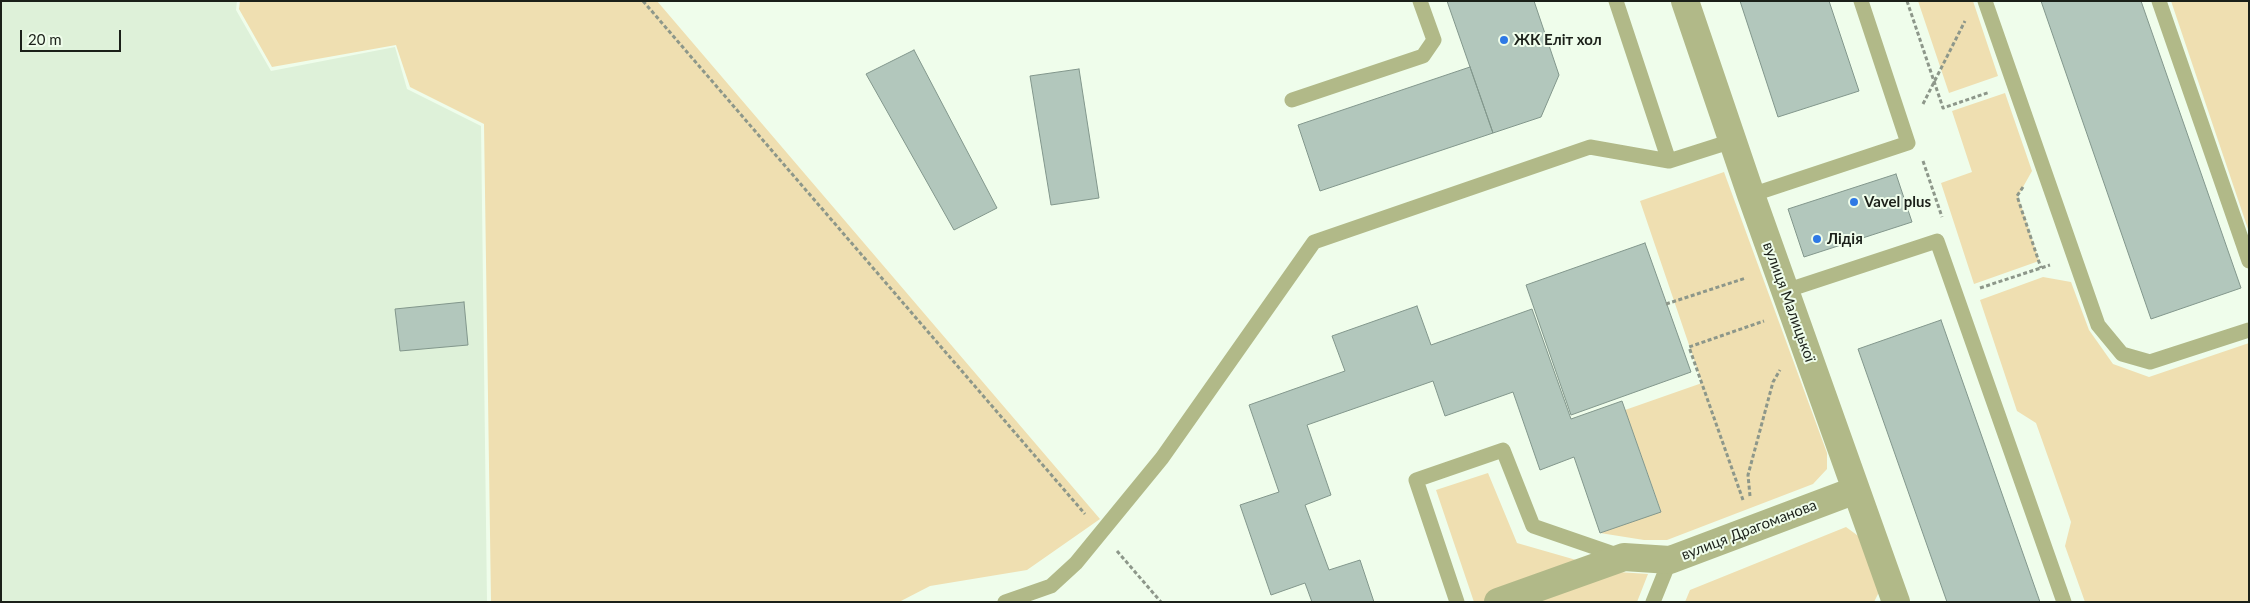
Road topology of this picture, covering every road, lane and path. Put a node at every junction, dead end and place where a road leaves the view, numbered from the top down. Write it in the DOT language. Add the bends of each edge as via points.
graph roads {
  1 [pos="643,1"];
  2 [pos="1420,1"];
  3 [pos="1616,1"];
  4 [pos="1684,1"];
  5 [pos="1861,1"];
  6 [pos="1907,1"];
  7 [pos="1985,1"];
  8 [pos="2159,1"];
  9 [pos="1970,12"];
  10 [pos="1933,83"];
  11 [pos="2014,83"];
  12 [pos="1292,100"];
  13 [pos="1920,109"];
  14 [pos="1732,141"];
  15 [pos="1669,161"];
  16 [pos="1751,195"];
  17 [pos="2074,256"];
  18 [pos="2249,261"];
  19 [pos="1785,290"];
  20 [pos="1977,290"];
  21 [pos="1666,304"];
  22 [pos="2249,330"];
  23 [pos="1802,337"];
  24 [pos="1856,490"];
  25 [pos="1754,528"];
  26 [pos="1101,532"];
  27 [pos="1624,557"];
  28 [pos="1670,560"];
  29 [pos="1006,602"];
  30 [pos="1161,602"];
  31 [pos="1457,602"];
  32 [pos="1498,602"];
  33 [pos="1653,602"];
  34 [pos="1896,602"];
  35 [pos="2064,602"];
  1 -- 26 [label="path"];
  2 -- 12 [label="lane" via="1434,40 1423,56"];
  3 -- 15 [label="lane"];
  4 -- 14 [label="street, вулиця Малицької"];
  5 -- 16 [label="lane" via="1908,143"];
  6 -- 10 [label="path"];
  7 -- 11 [label="lane"];
  8 -- 18 [label="lane"];
  9 -- 10 [label="path"];
  10 -- 11 [label="path" via="1944,108"];
  10 -- 13 [label="path"];
  11 -- 17 [label="lane"];
  14 -- 15 [label="lane"];
  14 -- 16 [label="street, вулиця Малицької"];
  15 -- 26 [label="lane" via="1590,147 1314,242 1162,458"];
  16 -- 19 [label="street, вулиця Малицької"];
  17 -- 20 [label="path"];
  17 -- 22 [label="lane" via="2098,325 2122,354 2150,362"];
  19 -- 21 [label="path"];
  19 -- 23 [label="street, вулиця Малицької"];
  19 -- 25 [label="path" via="1689,347"];
  19 -- 35 [label="lane" via="1937,241"];
  23 -- 24 [label="street, вулиця Малицької"];
  23 -- 25 [label="path" via="1773,382 1748,475"];
  24 -- 25 [label="street, вулиця Драгоманова"];
  24 -- 34 [label="street, вулиця Малицької"];
  25 -- 28 [label="street, вулиця Драгоманова"];
  26 -- 29 [label="lane" via="1076,563 1051,586"];
  26 -- 30 [label="path"];
  27 -- 28 [label="street, вулиця Драгоманова"];
  27 -- 31 [label="lane" via="1533,526 1503,450 1416,480"];
  27 -- 32 [label="street, вулиця Драгоманова"];
  28 -- 33 [label="lane"];
}
